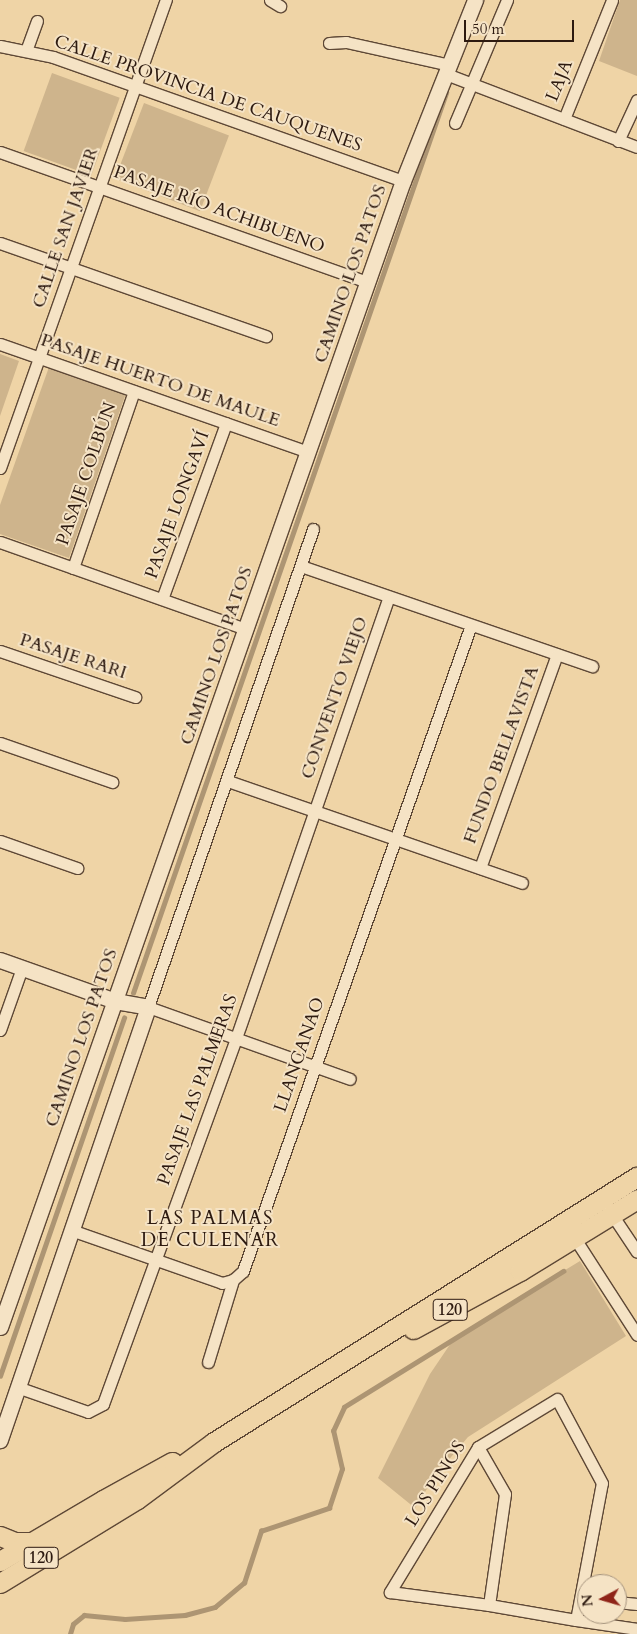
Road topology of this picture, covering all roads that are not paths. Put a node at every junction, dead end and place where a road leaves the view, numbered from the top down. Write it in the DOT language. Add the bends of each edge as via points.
graph roads {
  1 [pos="166,0"];
  2 [pos="475,0"];
  3 [pos="507,0"];
  4 [pos="612,0"];
  5 [pos="36,21"];
  6 [pos="329,42"];
  7 [pos="0,46"];
  8 [pos="26,51"];
  9 [pos="448,70"];
  10 [pos="472,84"];
  11 [pos="134,88"];
  12 [pos="637,100"];
  13 [pos="564,119"];
  14 [pos="455,123"];
  15 [pos="618,141"];
  16 [pos="637,148"];
  17 [pos="0,152"];
  18 [pos="404,181"];
  19 [pos="100,185"];
  20 [pos="0,243"];
  21 [pos="71,267"];
  22 [pos="368,282"];
  23 [pos="266,336"];
  24 [pos="0,344"];
  25 [pos="39,358"];
  26 [pos="134,391"];
  27 [pos="226,423"];
  28 [pos="308,452"];
  29 [pos="0,468"];
  30 [pos="313,529"];
  31 [pos="0,542"];
  32 [pos="301,566"];
  33 [pos="73,568"];
  34 [pos="389,597"];
  35 [pos="162,599"];
  36 [pos="471,625"];
  37 [pos="246,629"];
  38 [pos="0,652"];
  39 [pos="557,654"];
  40 [pos="592,666"];
  41 [pos="135,696"];
  42 [pos="0,743"];
  43 [pos="228,781"];
  44 [pos="112,782"];
  45 [pos="314,811"];
  46 [pos="394,839"];
  47 [pos="0,841"];
  48 [pos="77,868"];
  49 [pos="480,868"];
  50 [pos="522,883"];
  51 [pos="0,960"];
  52 [pos="22,968"];
  53 [pos="115,1001"];
  54 [pos="148,1006"];
  55 [pos="0,1030"];
  56 [pos="236,1038"];
  57 [pos="314,1066"];
  58 [pos="350,1079"];
  59 [pos="637,1177"];
  60 [pos="637,1199"];
  61 [pos="607,1207"];
  62 [pos="564,1222"];
  63 [pos="70,1230"];
  64 [pos="575,1238"];
  65 [pos="637,1252"];
  66 [pos="156,1260"];
  67 [pos="233,1280"];
  68 [pos="0,1327"];
  69 [pos="637,1335"];
  70 [pos="208,1362"];
  71 [pos="322,1375"];
  72 [pos="16,1387"];
  73 [pos="0,1440"];
  74 [pos="214,1442"];
  75 [pos="478,1447"];
  76 [pos="0,1536"];
  77 [pos="31,1542"];
  78 [pos="0,1561"];
  79 [pos="588,1574"];
  80 [pos="0,1583"];
  81 [pos="489,1605"];
  82 [pos="577,1617"];
  83 [pos="576,1620"];
  84 [pos="637,1629"];
  1 -- 11 [label="street, CALLE SAN JAVIER"];
  2 -- 9 [label="street, CAMINO LOS PATOS"];
  3 -- 10 [label="street"];
  4 -- 13 [label="street, LAJA"];
  5 -- 8 [label="street"];
  6 -- 9 [label="street" via="346,42"];
  7 -- 8 [label="street, CALLE PROVINCIA DE CAUQUENES"];
  8 -- 11 [label="street, CALLE PROVINCIA DE CAUQUENES"];
  9 -- 10 [label="street"];
  9 -- 18 [label="street, CAMINO LOS PATOS"];
  10 -- 13 [label="street"];
  10 -- 14 [label="street"];
  11 -- 18 [label="street, CALLE PROVINCIA DE CAUQUENES"];
  11 -- 19 [label="street, CALLE SAN JAVIER"];
  12 -- 15 [label="street"];
  13 -- 15 [label="street"];
  15 -- 16 [label="street"];
  17 -- 19 [label="street, PASAJE RÍO ACHIBUENO"];
  18 -- 22 [label="street, CAMINO LOS PATOS"];
  19 -- 21 [label="street, CALLE SAN JAVIER"];
  19 -- 22 [label="street, PASAJE RÍO ACHIBUENO"];
  20 -- 21 [label="street"];
  21 -- 23 [label="street"];
  21 -- 25 [label="street, CALLE SAN JAVIER"];
  22 -- 28 [label="street, CAMINO LOS PATOS"];
  24 -- 25 [label="street, PASAJE HUERTO DE MAULE"];
  25 -- 26 [label="street, PASAJE HUERTO DE MAULE"];
  25 -- 29 [label="street, CALLE SAN JAVIER"];
  26 -- 27 [label="street, PASAJE HUERTO DE MAULE"];
  26 -- 33 [label="street, PASAJE COLBÚN"];
  27 -- 28 [label="street, PASAJE HUERTO DE MAULE"];
  27 -- 35 [label="street, PASAJE LONGAVÍ"];
  28 -- 37 [label="street, CAMINO LOS PATOS"];
  30 -- 32 [label="street"];
  31 -- 33 [label="street"];
  32 -- 34 [label="street"];
  32 -- 43 [label="street"];
  33 -- 35 [label="street"];
  34 -- 36 [label="street"];
  34 -- 45 [label="street, CONVENTO VIEJO"];
  35 -- 37 [label="street"];
  36 -- 39 [label="street"];
  36 -- 46 [label="street, LLANCANAO"];
  37 -- 53 [label="street, CAMINO LOS PATOS"];
  38 -- 41 [label="street, PASAJE RARI"];
  39 -- 40 [label="street"];
  39 -- 49 [label="street, FUNDO BELLAVISTA"];
  42 -- 44 [label="street"];
  43 -- 45 [label="street"];
  43 -- 54 [label="street"];
  45 -- 46 [label="street"];
  45 -- 56 [label="street, PASAJE LAS PALMERAS"];
  46 -- 49 [label="street"];
  46 -- 57 [label="street, LLANCANAO"];
  47 -- 48 [label="street"];
  49 -- 50 [label="street"];
  51 -- 52 [label="street"];
  52 -- 53 [label="street"];
  52 -- 55 [label="street"];
  53 -- 54 [label="street"];
  53 -- 68 [label="street, CAMINO LOS PATOS"];
  54 -- 56 [label="street"];
  54 -- 63 [label="street"];
  56 -- 57 [label="street"];
  56 -- 66 [label="street, PASAJE LAS PALMERAS"];
  57 -- 58 [label="street"];
  57 -- 67 [label="street, LLANCANAO" via="243,1271"];
  59 -- 61 [label="main road, 120"];
  60 -- 61 [label="main road, 120"];
  61 -- 62 [label="main road, 120"];
  61 -- 64 [label="main road, 120"];
  61 -- 65 [label="street"];
  62 -- 64 [label="street"];
  62 -- 71 [label="main road, 120"];
  63 -- 66 [label="street"];
  63 -- 72 [label="street"];
  64 -- 69 [label="street"];
  64 -- 71 [label="main road, 120" via="471,1299"];
  66 -- 67 [label="street" via="222,1283"];
  66 -- 72 [label="street, PASAJE LAS PALMERAS" via="103,1404 88,1412"];
  67 -- 70 [label="street, LLANCANAO"];
  71 -- 74 [label="main road, 120"];
  72 -- 73 [label="street"];
  74 -- 77 [label="main road, 120" via="137,1481"];
  74 -- 80 [label="main road, 120" via="138,1499"];
  75 -- 79 [label="street, LOS PINOS" via="557,1399 602,1483"];
  75 -- 81 [label="street" via="505,1494"];
  75 -- 81 [label="street, LOS PINOS" via="390,1592"];
  76 -- 77 [label="main road" via="15,1542"];
  77 -- 78 [label="main road, 120"];
  81 -- 83 [label="street"];
  82 -- 83 [label="street"];
  83 -- 84 [label="street"];
}
